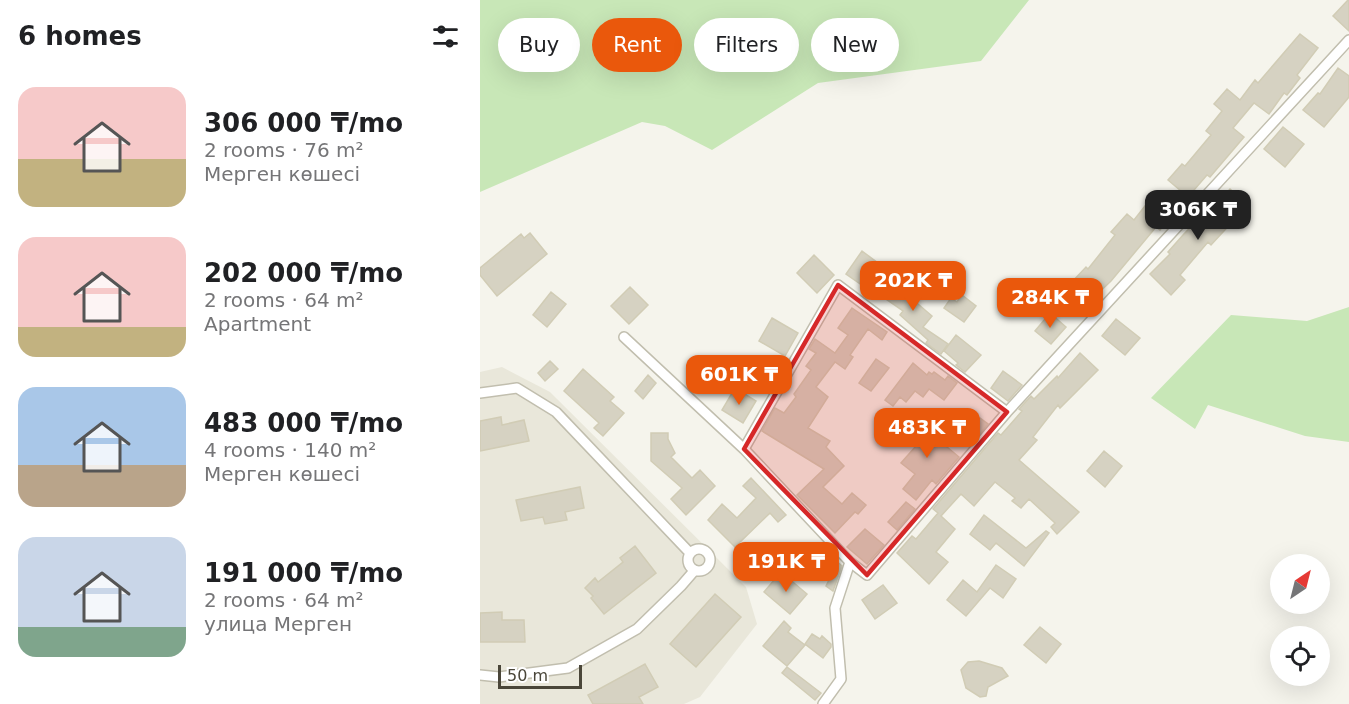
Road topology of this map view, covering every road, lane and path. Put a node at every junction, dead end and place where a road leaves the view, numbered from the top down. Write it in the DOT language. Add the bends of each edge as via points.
graph roads {
  1 [pos="1349,40"];
  2 [pos="624,337"];
  3 [pos="480,393"];
  4 [pos="1007,412"];
  5 [pos="744,449"];
  6 [pos="690,553"];
  7 [pos="850,562"];
  8 [pos="694,571"];
  9 [pos="480,675"];
  10 [pos="823,704"];
  1 -- 4 [label="street"];
  2 -- 5 [label="street"];
  3 -- 6 [label="street" via="517,388 556,412"];
  4 -- 5 [label="street" via="838,285"];
  4 -- 7 [label="street" via="867,575"];
  5 -- 7 [label="street"];
  6 -- 8 [label="street" via="689,566"];
  6 -- 8 [label="street" via="702,549 711,558 706,570"];
  7 -- 10 [label="street" via="835,608 841,679"];
  8 -- 9 [label="street" via="637,629 568,668 499,677"];
}
